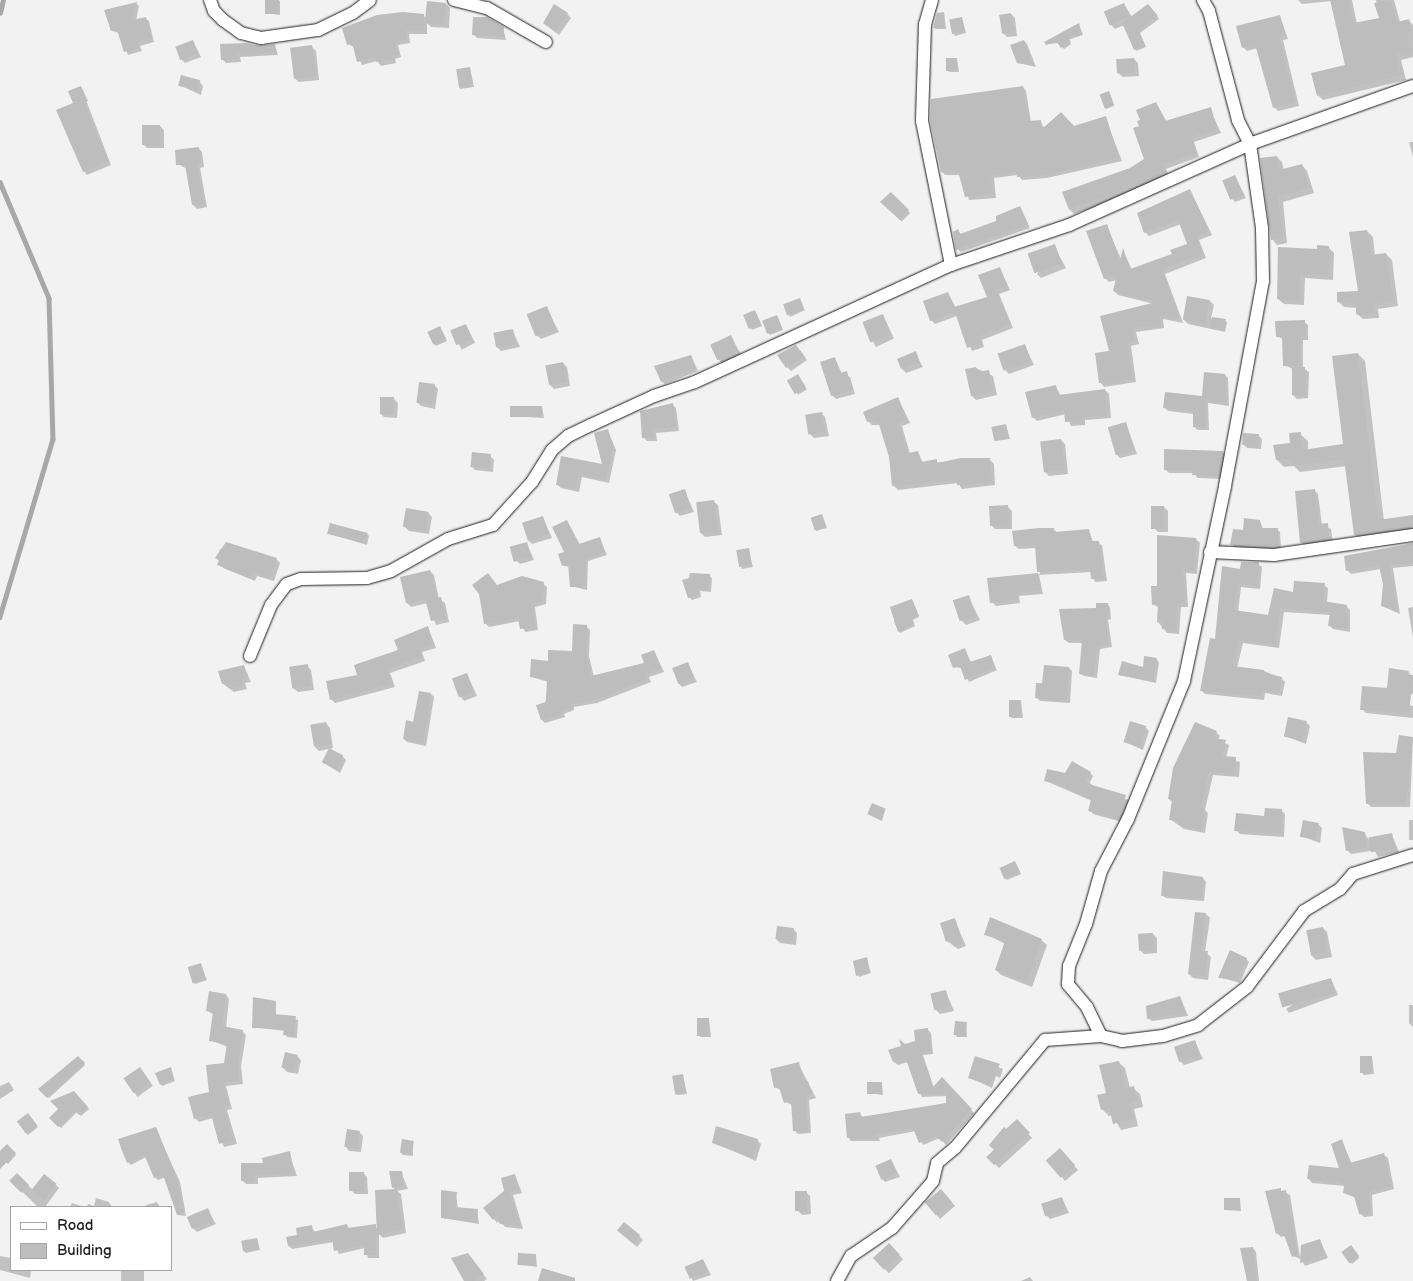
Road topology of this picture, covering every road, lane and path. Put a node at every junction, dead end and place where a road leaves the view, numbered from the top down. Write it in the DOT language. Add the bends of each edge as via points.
graph roads {
  1 [pos="210,0"];
  2 [pos="370,0"];
  3 [pos="454,0"];
  4 [pos="932,0"];
  5 [pos="1203,0"];
  6 [pos="546,42"];
  7 [pos="1413,86"];
  8 [pos="1250,144"];
  9 [pos="951,265"];
  10 [pos="1413,535"];
  11 [pos="1210,552"];
  12 [pos="250,656"];
  13 [pos="1413,855"];
  14 [pos="1100,1036"];
  15 [pos="837,1281"];
  1 -- 2 [label="street" via="214,11 223,20 241,33 261,38 318,30 353,13"];
  3 -- 6 [label="street" via="487,8"];
  4 -- 9 [label="street" via="925,24 922,122"];
  5 -- 8 [label="street" via="1209,11 1238,120"];
  7 -- 8 [label="street"];
  8 -- 9 [label="street" via="1069,225"];
  8 -- 11 [label="street" via="1262,228 1263,281"];
  9 -- 12 [label="street" via="568,436 552,450 532,482 493,525 448,539 391,571 367,578 301,578 287,584 271,605"];
  10 -- 11 [label="street" via="1274,555"];
  11 -- 14 [label="street" via="1198,629 1184,681 1128,819 1101,871 1086,924 1069,966 1068,984 1087,1007"];
  13 -- 14 [label="street" via="1353,874 1340,889 1304,911 1247,987 1198,1025 1163,1036 1122,1040"];
  14 -- 15 [label="street" via="1045,1040 955,1148 937,1163 933,1180 921,1195 892,1228 851,1256"];
}
